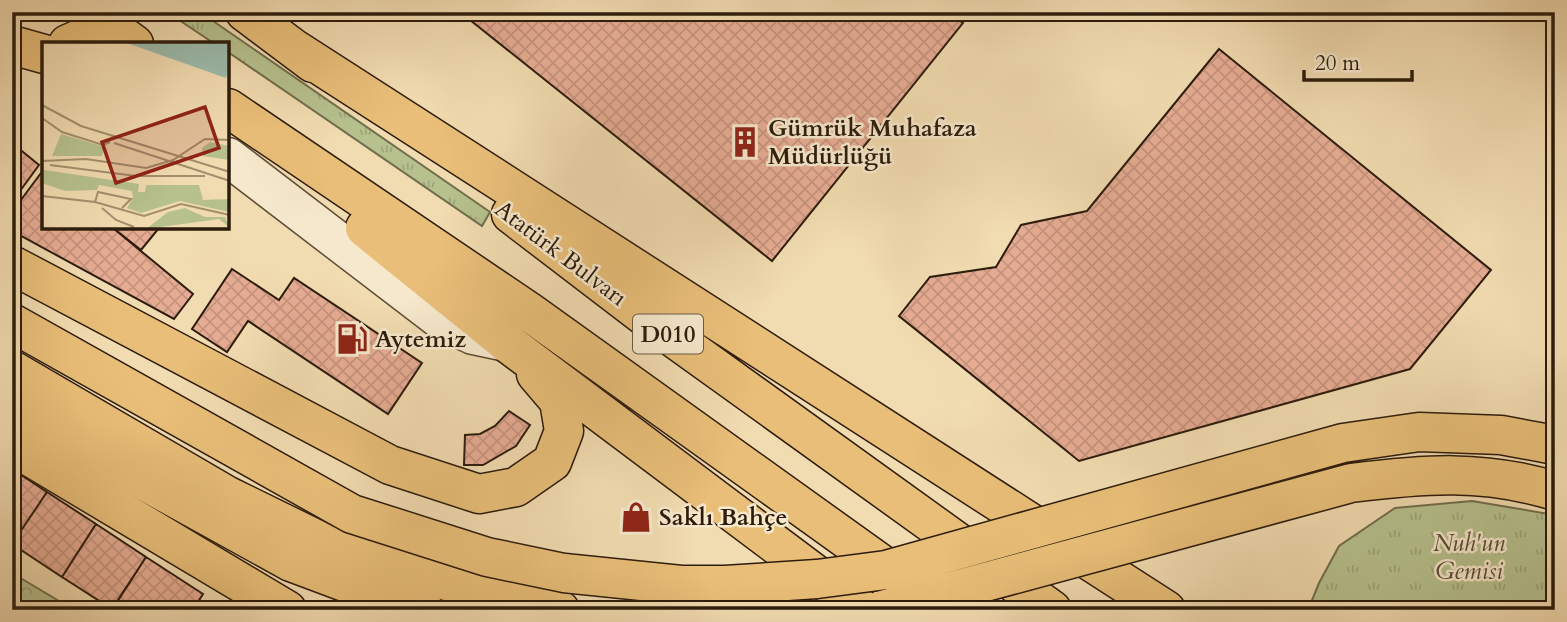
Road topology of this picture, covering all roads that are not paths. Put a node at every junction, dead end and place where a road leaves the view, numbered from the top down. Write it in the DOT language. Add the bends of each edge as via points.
graph roads {
  1 [pos="245,12"];
  2 [pos="112,31"];
  3 [pos="75,42"];
  4 [pos="12,46"];
  5 [pos="293,48"];
  6 [pos="42,54"];
  7 [pos="229,109"];
  8 [pos="229,118"];
  9 [pos="229,158"];
  10 [pos="12,265"];
  11 [pos="12,323"];
  12 [pos="506,342"];
  13 [pos="12,370"];
  14 [pos="12,408"];
  15 [pos="1555,445"];
  16 [pos="12,446"];
  17 [pos="1555,491"];
  18 [pos="287,610"];
  19 [pos="424,610"];
  20 [pos="560,610"];
  21 [pos="863,610"];
  22 [pos="882,610"];
  23 [pos="945,610"];
  24 [pos="1052,610"];
  25 [pos="1166,610"];
  1 -- 5 [label="main road, Atatürk Bulvarı / D010"];
  2 -- 3 [label="main road"];
  4 -- 6 [label="main road"];
  5 -- 24 [label="main road, Atatürk Bulvarı / D010" via="660,328"];
  5 -- 25 [label="main road"];
  7 -- 23 [label="main road, D010" via="528,311"];
  8 -- 12 [label="main road"];
  9 -- 12 [label="lane" via="441,320 473,335"];
  10 -- 12 [label="main road" via="390,466 479,494 516,486 552,462 564,431 559,401"];
  11 -- 15 [label="main road, bridge" via="352,514 487,557 634,582 724,585 886,570 1343,443 1419,432 1501,435"];
  12 -- 21 [label="main road"];
  13 -- 20 [label="main road" via="226,495 328,545 411,572"];
  14 -- 19 [label="main road" via="291,562"];
  16 -- 18 [label="main road"];
  17 -- 22 [label="main road, bridge" via="1521,480 1473,474 1351,483"];
}
